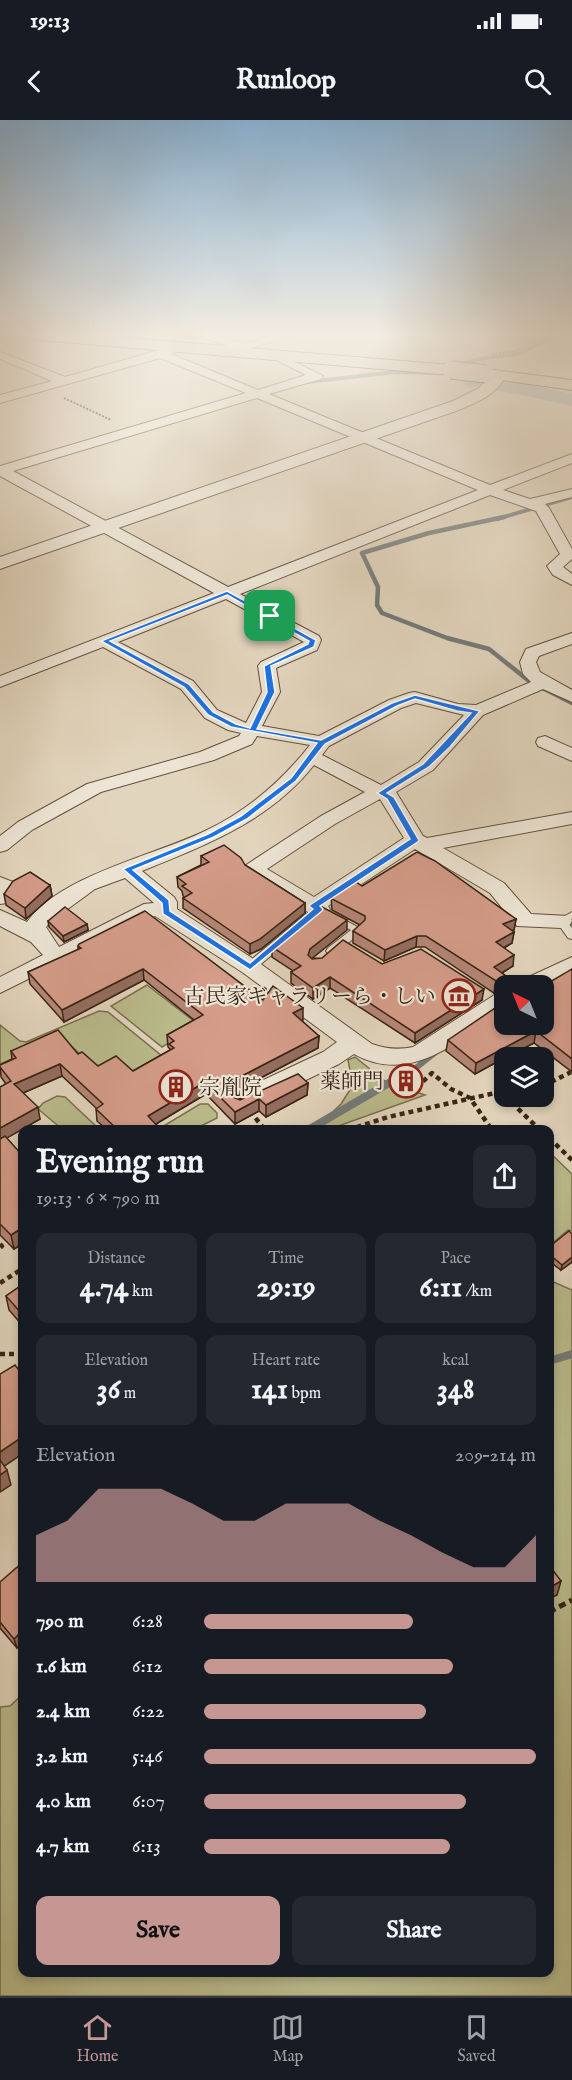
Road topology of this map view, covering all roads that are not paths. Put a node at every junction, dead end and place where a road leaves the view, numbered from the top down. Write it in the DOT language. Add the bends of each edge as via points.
graph roads {
  1 [pos="171,420"];
  2 [pos="319,420"];
  3 [pos="417,420"];
  4 [pos="364,438"];
  5 [pos="572,458"];
  6 [pos="1,470"];
  7 [pos="490,490"];
  8 [pos="572,493"];
  9 [pos="536,505"];
  10 [pos="105,526"];
  11 [pos="0,563"];
  12 [pos="572,580"];
  13 [pos="227,593"];
  14 [pos="572,638"];
  15 [pos="104,641"];
  16 [pos="0,682"];
  17 [pos="539,685"];
  18 [pos="572,697"];
  19 [pos="477,711"];
  20 [pos="252,731"];
  21 [pos="545,742"];
  22 [pos="317,750"];
  23 [pos="572,755"];
  24 [pos="380,792"];
  25 [pos="572,818"];
  26 [pos="420,843"];
  27 [pos="0,846"];
  28 [pos="127,869"];
  29 [pos="0,883"];
  30 [pos="0,897"];
  31 [pos="316,907"];
  32 [pos="166,912"];
  33 [pos="0,917"];
  34 [pos="568,924"];
  35 [pos="39,938"];
  36 [pos="56,957"];
  37 [pos="325,957"];
  38 [pos="572,964"];
  39 [pos="250,967"];
  40 [pos="550,975"];
  41 [pos="0,986"];
  42 [pos="494,1001"];
  43 [pos="354,1043"];
  44 [pos="233,1093"];
  1 -- 6 [label="street"];
  2 -- 4 [label="street"];
  3 -- 4 [label="street"];
  4 -- 7 [label="street"];
  4 -- 10 [label="street"];
  5 -- 7 [label="street"];
  6 -- 10 [label="street"];
  7 -- 9 [label="street"];
  7 -- 13 [label="street"];
  8 -- 9 [label="street"];
  9 -- 12 [label="street" via="568,555 555,566"];
  10 -- 11 [label="street"];
  10 -- 13 [label="street"];
  13 -- 15 [label="street"];
  13 -- 20 [label="street" via="313,640 312,645 267,666 271,692"];
  14 -- 17 [label="street" via="532,653 528,662"];
  15 -- 16 [label="street"];
  15 -- 20 [label="street" via="187,685 211,714"];
  17 -- 18 [label="street"];
  17 -- 19 [label="street"];
  19 -- 22 [label="street" via="415,697 395,704"];
  19 -- 24 [label="street" via="426,766"];
  20 -- 22 [label="street"];
  20 -- 27 [label="street" via="246,740 207,756 94,788 25,826"];
  21 -- 23 [label="street"];
  22 -- 24 [label="street"];
  22 -- 28 [label="street" via="294,779 244,818 211,836"];
  24 -- 26 [label="street" via="390,797"];
  24 -- 31 [label="street" via="328,820 253,869"];
  25 -- 26 [label="street"];
  26 -- 31 [label="street"];
  26 -- 34 [label="street" via="497,888 525,921"];
  28 -- 32 [label="street" via="166,902"];
  28 -- 35 [label="street" via="88,885 42,917 35,927"];
  29 -- 30 [label="street" via="6,886"];
  31 -- 37 [label="lane" via="358,930 346,945"];
  31 -- 39 [label="lane"];
  32 -- 36 [label="street" via="152,909"];
  32 -- 39 [label="street"];
  33 -- 35 [label="street"];
  35 -- 36 [label="street"];
  36 -- 41 [label="street"];
  38 -- 40 [label="street"];
  39 -- 43 [label="street"];
  42 -- 43 [label="street" via="412,1056 385,1058"];
  43 -- 44 [label="street" via="332,1058"];
}
